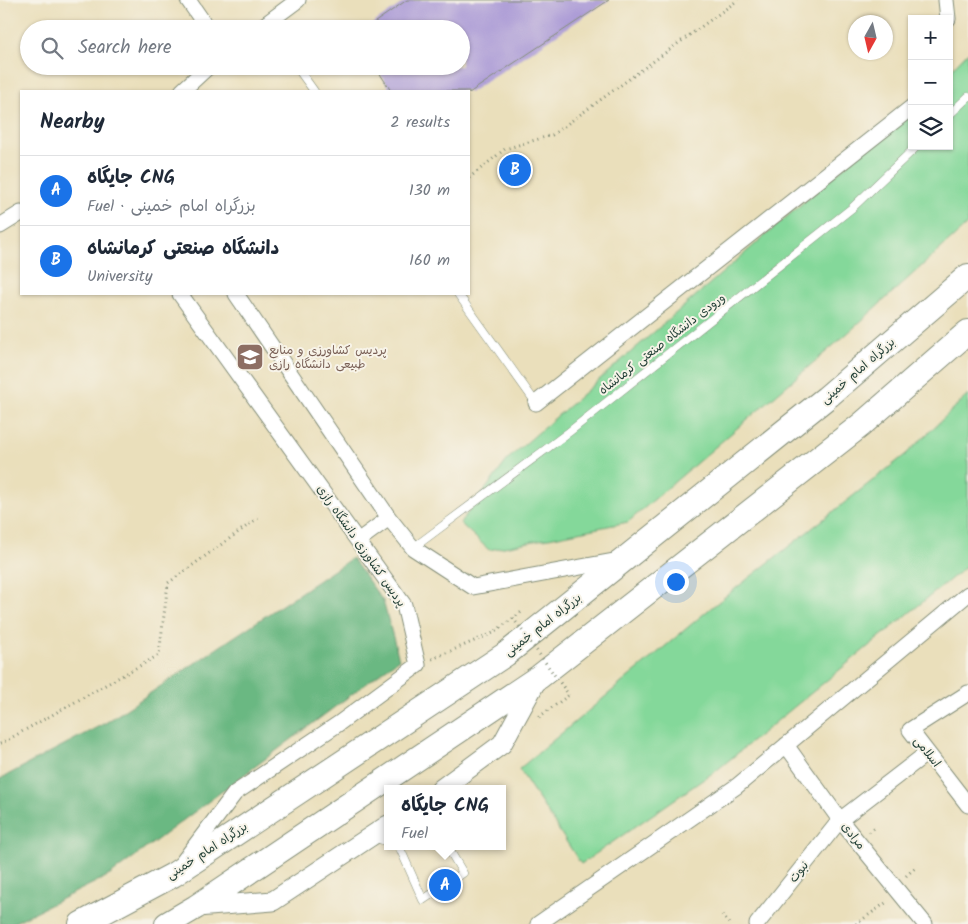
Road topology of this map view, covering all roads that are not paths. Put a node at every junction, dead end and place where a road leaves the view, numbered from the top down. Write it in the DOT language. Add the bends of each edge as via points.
graph roads {
  1 [pos="188,0"];
  2 [pos="298,0"];
  3 [pos="946,0"];
  4 [pos="948,15"];
  5 [pos="202,20"];
  6 [pos="271,20"];
  7 [pos="199,75"];
  8 [pos="302,75"];
  9 [pos="183,90"];
  10 [pos="313,90"];
  11 [pos="968,97"];
  12 [pos="908,110"];
  13 [pos="953,111"];
  14 [pos="913,150"];
  15 [pos="20,214"];
  16 [pos="0,226"];
  17 [pos="968,276"];
  18 [pos="181,295"];
  19 [pos="237,295"];
  20 [pos="459,295"];
  21 [pos="968,332"];
  22 [pos="536,403"];
  23 [pos="388,518"];
  24 [pos="359,540"];
  25 [pos="413,548"];
  26 [pos="626,559"];
  27 [pos="968,594"];
  28 [pos="539,677"];
  29 [pos="968,693"];
  30 [pos="786,745"];
  31 [pos="927,753"];
  32 [pos="447,785"];
  33 [pos="968,805"];
  34 [pos="840,820"];
  35 [pos="379,839"];
  36 [pos="401,850"];
  37 [pos="449,850"];
  38 [pos="173,875"];
  39 [pos="196,907"];
  40 [pos="81,924"];
  41 [pos="166,924"];
  42 [pos="538,924"];
  43 [pos="757,924"];
  44 [pos="925,924"];
  1 -- 5 [label="street"];
  2 -- 6 [label="street"];
  3 -- 4 [label="street"];
  7 -- 9 [label="street"];
  8 -- 10 [label="lane"];
  11 -- 13 [label="lane"];
  12 -- 22 [label="street"];
  14 -- 25 [label="lane, ورودی دانشگاه صنعتی کرمانشاه" via="852,208 569,432"];
  15 -- 16 [label="street"];
  17 -- 26 [label="highway, بزرگراه امام خمینی" via="826,398"];
  18 -- 24 [label="street, پردیس کشاورزی دانشگاه رازی"];
  19 -- 23 [label="street"];
  20 -- 22 [label="lane"];
  21 -- 28 [label="highway" via="861,425"];
  23 -- 24 [label="street"];
  23 -- 25 [label="street"];
  24 -- 38 [label="street, پردیس کشاورزی دانشگاه رازی" via="404,605 418,665 235,793"];
  25 -- 26 [label="street" via="473,587"];
  26 -- 38 [label="highway, بزرگراه امام خمینی" via="506,654"];
  27 -- 30 [label="street"];
  28 -- 32 [label="street" via="502,744"];
  28 -- 39 [label="highway"];
  29 -- 31 [label="street, اسلامی" via="910,730"];
  30 -- 34 [label="street, مرادی"];
  30 -- 42 [label="street" via="738,786"];
  31 -- 33 [label="street, اسلامی"];
  31 -- 34 [label="street, نبوت"];
  34 -- 43 [label="street, نبوت"];
  34 -- 44 [label="street, مرادی"];
  35 -- 39 [label="street" via="273,900"];
  36 -- 37 [label="lane" via="423,900 463,873"];
  38 -- 40 [label="highway, بزرگراه امام خمینی"];
  39 -- 41 [label="highway"];
}
